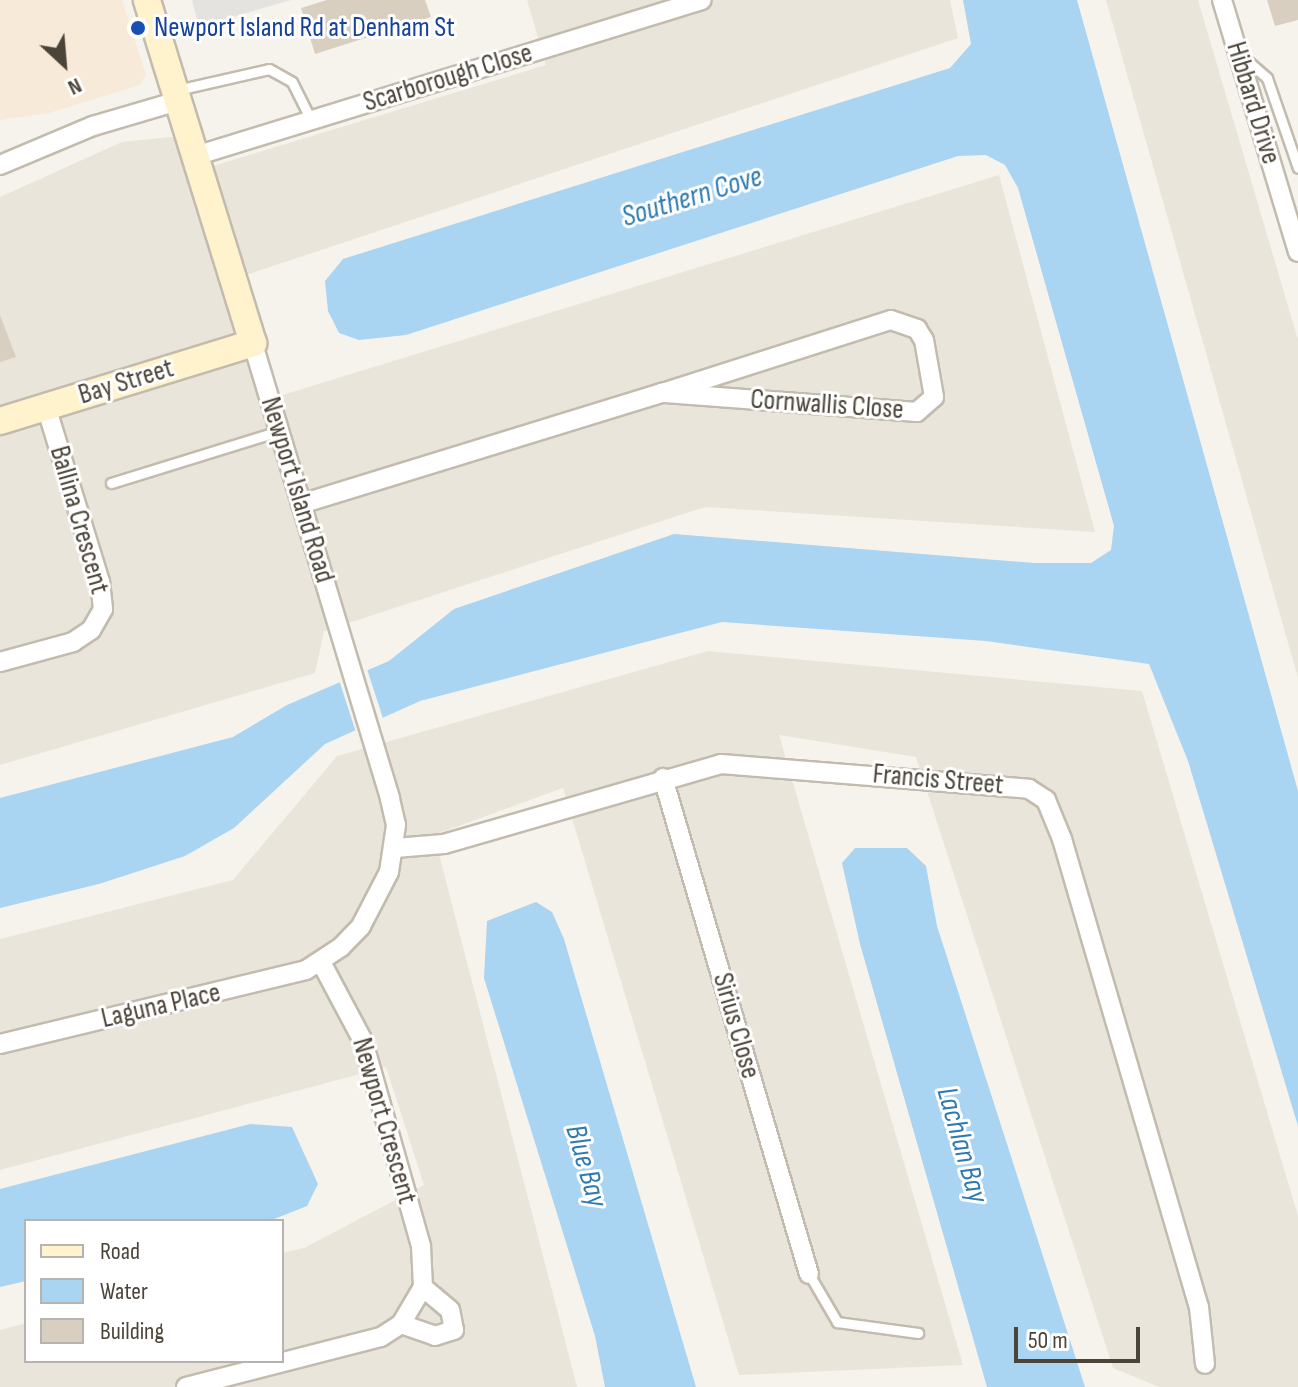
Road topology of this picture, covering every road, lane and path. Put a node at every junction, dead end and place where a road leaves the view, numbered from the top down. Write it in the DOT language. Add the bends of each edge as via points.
graph roads {
  1 [pos="147,0"];
  2 [pos="702,0"];
  3 [pos="1222,0"];
  4 [pos="1238,52"];
  5 [pos="177,96"];
  6 [pos="311,120"];
  7 [pos="195,156"];
  8 [pos="0,165"];
  9 [pos="1298,168"];
  10 [pos="1298,251"];
  11 [pos="253,343"];
  12 [pos="662,393"];
  13 [pos="46,407"];
  14 [pos="0,421"];
  15 [pos="279,431"];
  16 [pos="111,483"];
  17 [pos="301,504"];
  18 [pos="0,662"];
  19 [pos="663,778"];
  20 [pos="395,848"];
  21 [pos="321,962"];
  22 [pos="0,1044"];
  23 [pos="809,1274"];
  24 [pos="423,1287"];
  25 [pos="401,1324"];
  26 [pos="918,1333"];
  27 [pos="283,1363"];
  28 [pos="284,1363"];
  29 [pos="1205,1364"];
  30 [pos="186,1387"];
  1 -- 5 [label="street, Newport Island Road"];
  2 -- 6 [label="street, Scarborough Close"];
  3 -- 4 [label="street, Hibbard Drive"];
  4 -- 9 [label="lane" via="1267,78"];
  4 -- 10 [label="street, Hibbard Drive"];
  5 -- 6 [label="lane" via="269,69 292,82"];
  5 -- 7 [label="street, Newport Island Road"];
  5 -- 8 [label="street"];
  6 -- 7 [label="street, Scarborough Close"];
  7 -- 11 [label="street, Newport Island Road"];
  11 -- 13 [label="street, Bay Street"];
  11 -- 15 [label="street, Newport Island Road"];
  12 -- 12 [label="street, Cornwallis Close" via="891,320 917,329 924,340 934,397 929,406 905,412"];
  12 -- 17 [label="street, Cornwallis Close"];
  13 -- 14 [label="street, Bay Street"];
  13 -- 18 [label="street, Ballina Crescent" via="100,582 103,609 91,630 73,642"];
  15 -- 16 [label="lane"];
  15 -- 17 [label="street, Newport Island Road"];
  17 -- 20 [label="street, Newport Island Road" via="371,733 396,825"];
  19 -- 20 [label="street, Francis Street" via="444,844"];
  19 -- 23 [label="street, Sirius Close"];
  19 -- 29 [label="street, Francis Street" via="737,764 1008,784 1046,800 1062,839 1199,1307"];
  20 -- 21 [label="street, Newport Island Road" via="376,902 361,926"];
  21 -- 22 [label="street, Laguna Place" via="290,975"];
  21 -- 24 [label="street, Newport Crescent" via="363,1041 421,1246"];
  23 -- 26 [label="lane" via="837,1322"];
  24 -- 25 [label="street"];
  24 -- 25 [label="street" via="450,1310 454,1330 435,1336"];
  25 -- 28 [label="street" via="359,1344"];
  27 -- 30 [label="street"];
}
